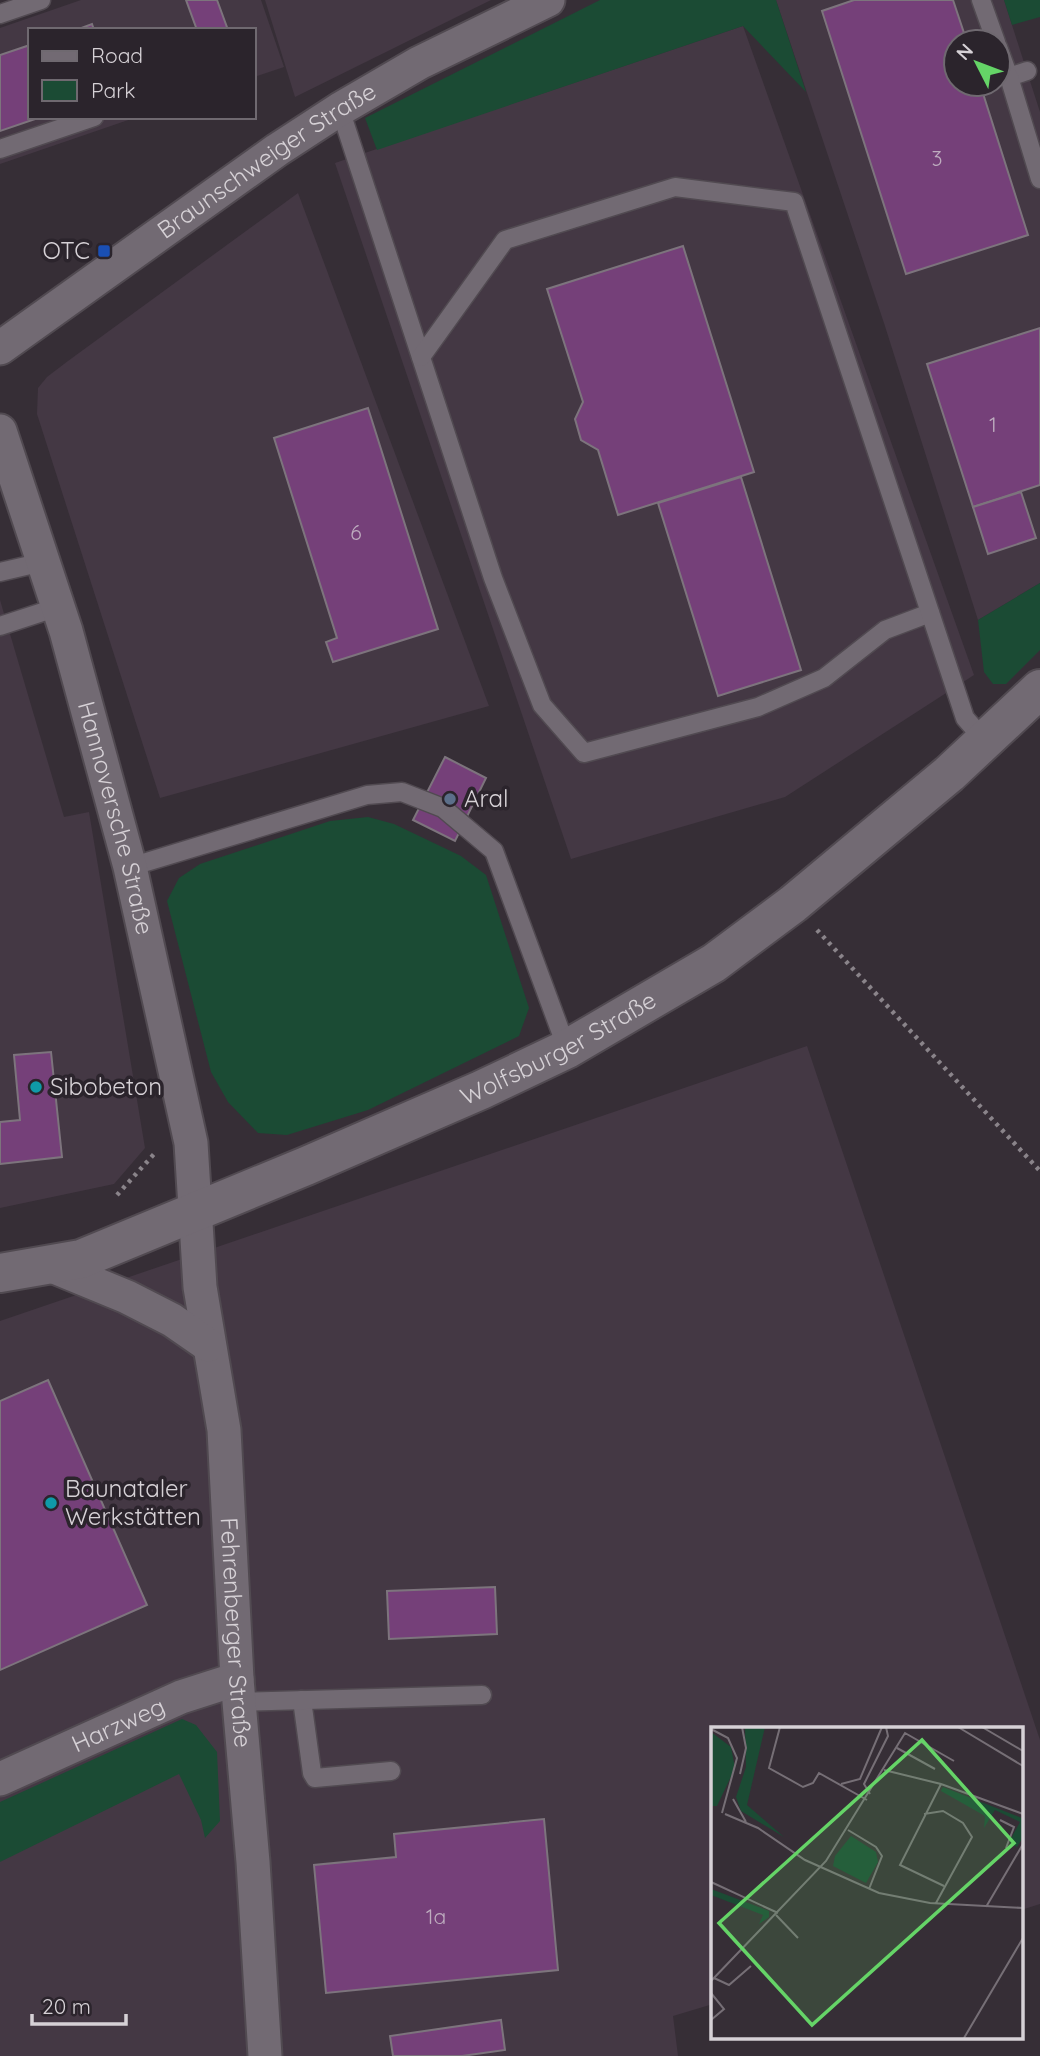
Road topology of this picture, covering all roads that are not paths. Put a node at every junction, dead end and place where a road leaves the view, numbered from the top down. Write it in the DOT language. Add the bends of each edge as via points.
graph roads {
  1 [pos="41,0"];
  2 [pos="548,0"];
  3 [pos="981,0"];
  4 [pos="0,14"];
  5 [pos="991,28"];
  6 [pos="1027,71"];
  7 [pos="1012,76"];
  8 [pos="1012,87"];
  9 [pos="340,109"];
  10 [pos="88,119"];
  11 [pos="0,149"];
  12 [pos="1040,179"];
  13 [pos="0,348"];
  14 [pos="421,357"];
  15 [pos="0,431"];
  16 [pos="43,562"];
  17 [pos="0,572"];
  18 [pos="58,607"];
  19 [pos="930,613"];
  20 [pos="0,626"];
  21 [pos="1040,689"];
  22 [pos="985,741"];
  23 [pos="131,867"];
  24 [pos="567,1049"];
  25 [pos="196,1212"];
  26 [pos="47,1264"];
  27 [pos="0,1273"];
  28 [pos="208,1345"];
  29 [pos="238,1690"];
  30 [pos="482,1695"];
  31 [pos="302,1700"];
  32 [pos="391,1771"];
  33 [pos="0,1779"];
  34 [pos="265,2056"];
  1 -- 4 [label="lane"];
  2 -- 9 [label="street, Braunschweiger Straße" via="419,63"];
  3 -- 5 [label="lane"];
  6 -- 7 [label="lane"];
  8 -- 12 [label="lane"];
  9 -- 13 [label="street, Braunschweiger Straße"];
  9 -- 14 [label="lane"];
  10 -- 11 [label="lane"];
  14 -- 19 [label="lane" via="493,578 542,705 584,753 758,707 824,678 884,630"];
  14 -- 19 [label="lane" via="505,240 675,187 794,202"];
  15 -- 16 [label="street, Hannoversche Straße"];
  16 -- 17 [label="lane"];
  16 -- 18 [label="street, Hannoversche Straße"];
  18 -- 20 [label="lane"];
  18 -- 23 [label="street, Hannoversche Straße"];
  19 -- 22 [label="lane" via="965,718"];
  21 -- 22 [label="street, Wolfsburger Straße"];
  22 -- 24 [label="street, Wolfsburger Straße" via="793,904 714,964"];
  23 -- 24 [label="lane" via="367,795 402,792 443,808 494,851"];
  23 -- 25 [label="street, Hannoversche Straße" via="191,1143"];
  24 -- 25 [label="street, Wolfsburger Straße"];
  25 -- 26 [label="street, Wolfsburger Straße" via="80,1259"];
  25 -- 28 [label="street, Fehrenberger Straße"];
  26 -- 27 [label="street, Wolfsburger Straße"];
  26 -- 28 [label="street" via="127,1297"];
  28 -- 29 [label="street, Fehrenberger Straße" via="224,1430"];
  29 -- 31 [label="lane"];
  29 -- 33 [label="street, Harzweg" via="180,1697"];
  29 -- 34 [label="street, Fehrenberger Straße"];
  30 -- 31 [label="lane"];
  31 -- 32 [label="lane" via="315,1777"];
}
